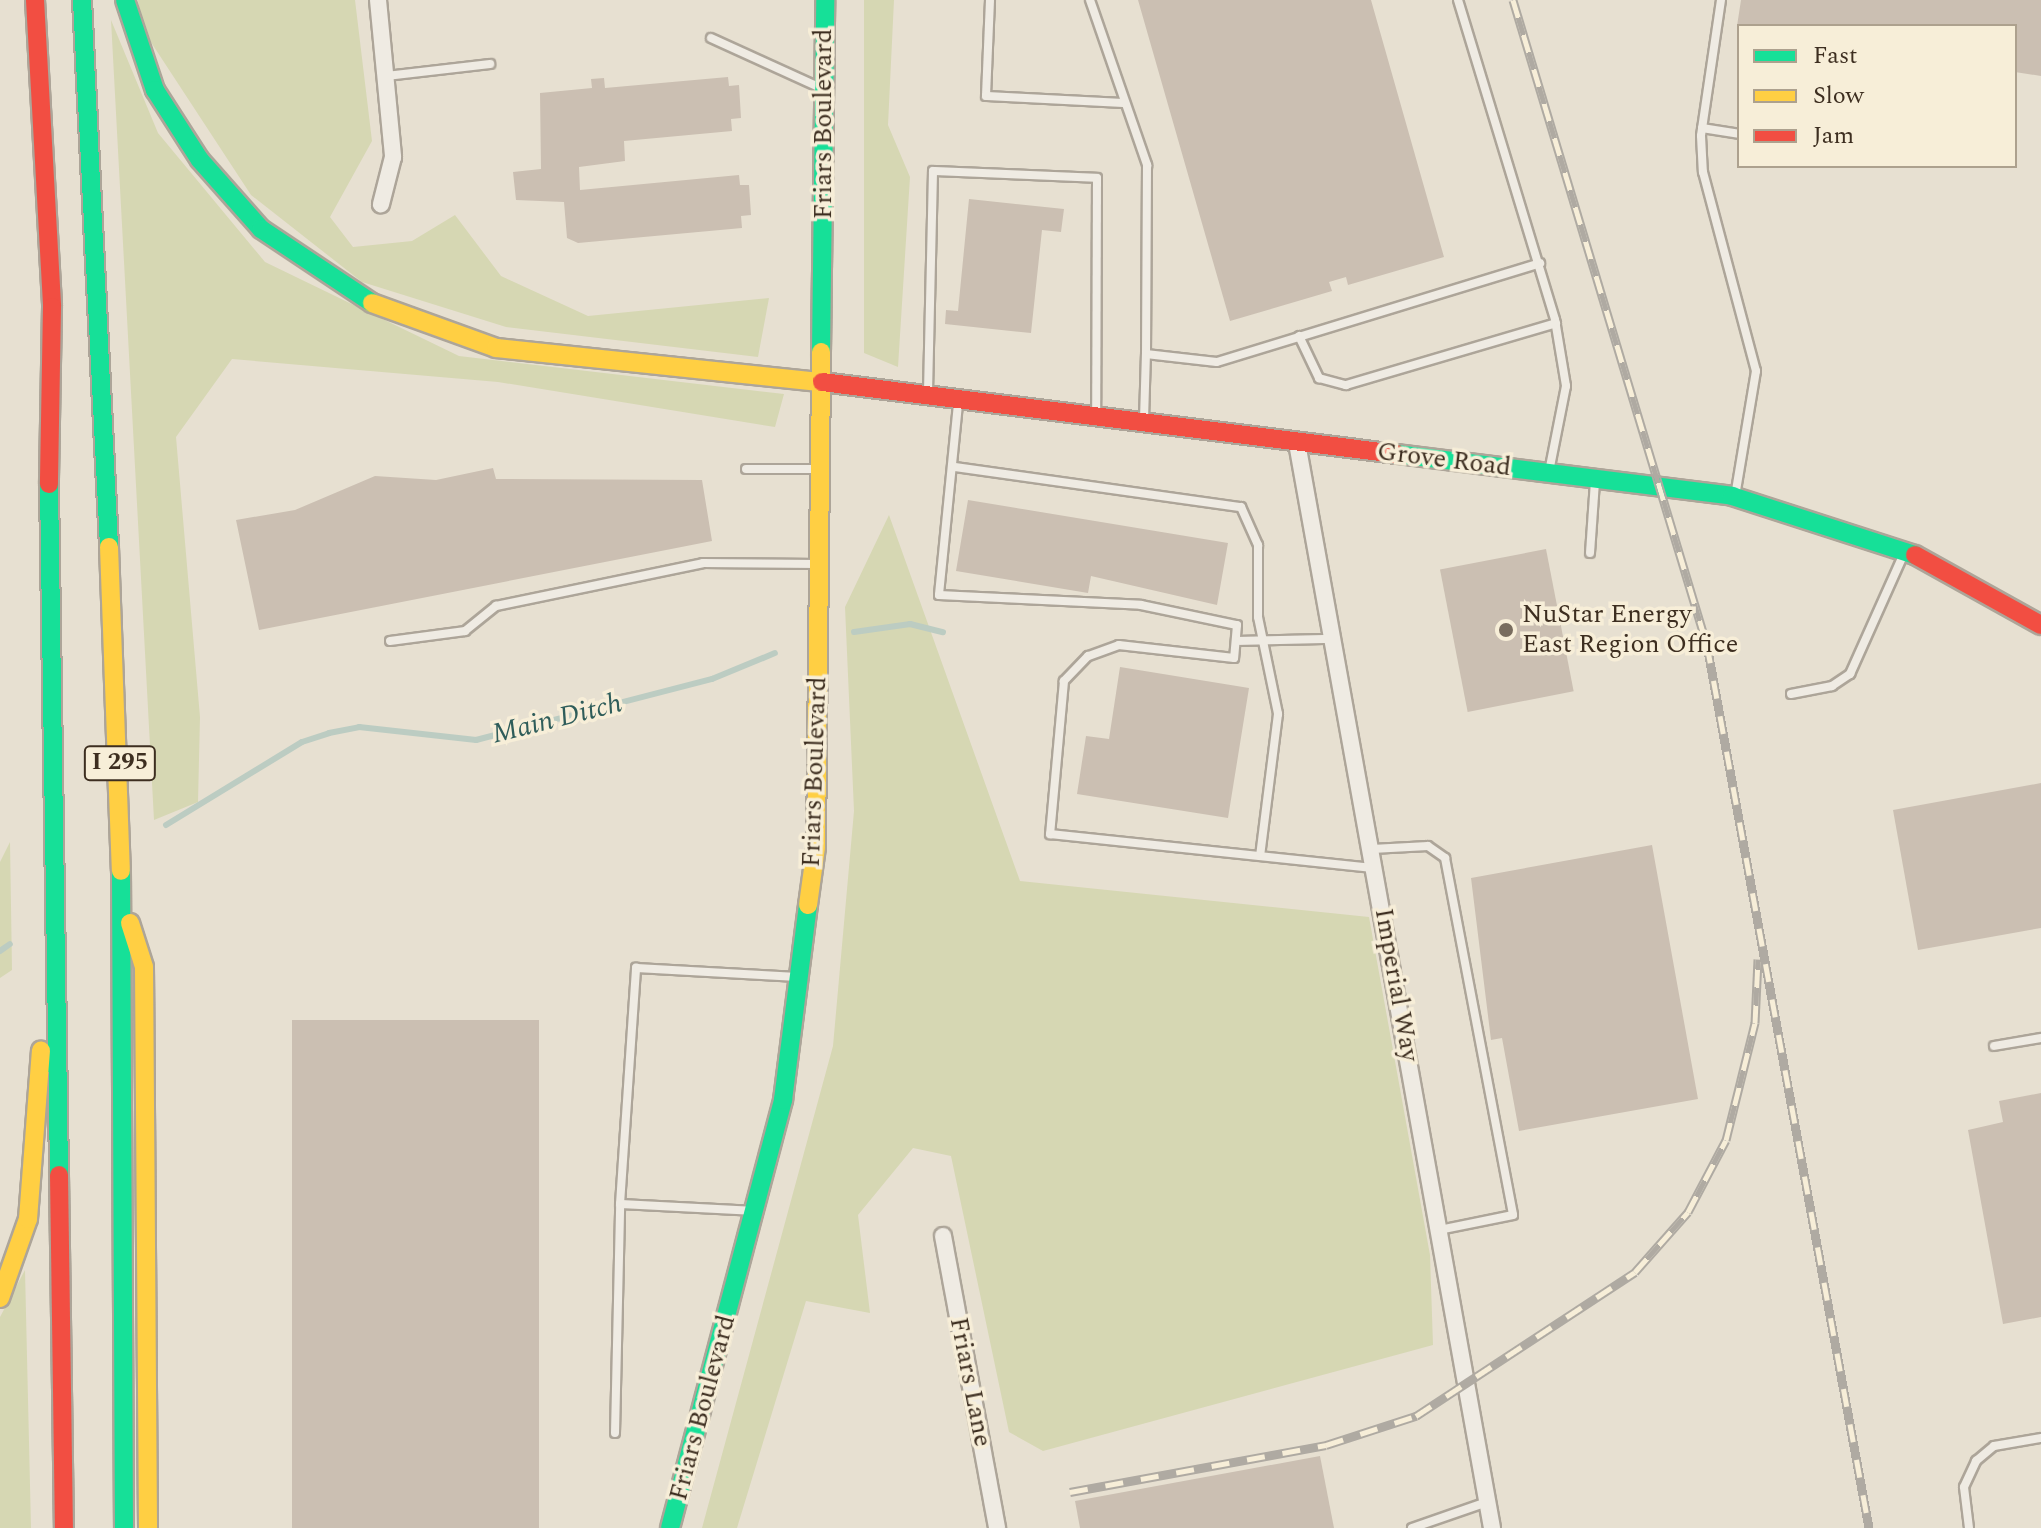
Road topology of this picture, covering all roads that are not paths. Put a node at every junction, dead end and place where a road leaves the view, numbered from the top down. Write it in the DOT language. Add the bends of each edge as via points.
graph roads {
  1 [pos="35,0"];
  2 [pos="82,0"];
  3 [pos="125,0"];
  4 [pos="378,0"];
  5 [pos="825,0"];
  6 [pos="990,0"];
  7 [pos="1090,0"];
  8 [pos="1458,0"];
  9 [pos="1721,0"];
  10 [pos="711,38"];
  11 [pos="490,64"];
  12 [pos="386,76"];
  13 [pos="825,90"];
  14 [pos="1124,103"];
  15 [pos="1702,128"];
  16 [pos="1737,134"];
  17 [pos="381,204"];
  18 [pos="1540,263"];
  19 [pos="1556,323"];
  20 [pos="1299,336"];
  21 [pos="1146,354"];
  22 [pos="822,382"];
  23 [pos="928,401"];
  24 [pos="958,404"];
  25 [pos="1096,420"];
  26 [pos="1144,426"];
  27 [pos="1297,443"];
  28 [pos="48,448"];
  29 [pos="955,467"];
  30 [pos="746,469"];
  31 [pos="820,469"];
  32 [pos="1549,472"];
  33 [pos="1595,477"];
  34 [pos="1735,497"];
  35 [pos="1906,550"];
  36 [pos="1590,553"];
  37 [pos="819,564"];
  38 [pos="2041,625"];
  39 [pos="1331,639"];
  40 [pos="390,641"];
  41 [pos="1240,641"];
  42 [pos="1266,643"];
  43 [pos="1791,694"];
  44 [pos="1372,849"];
  45 [pos="1260,856"];
  46 [pos="1375,868"];
  47 [pos="122,894"];
  48 [pos="802,977"];
  49 [pos="2041,1038"];
  50 [pos="1994,1046"];
  51 [pos="620,1204"];
  52 [pos="756,1212"];
  53 [pos="1439,1230"];
  54 [pos="943,1236"];
  55 [pos="0,1298"];
  56 [pos="615,1433"];
  57 [pos="2041,1438"];
  58 [pos="1488,1502"];
  59 [pos="64,1528"];
  60 [pos="124,1528"];
  61 [pos="148,1528"];
  62 [pos="670,1528"];
  63 [pos="997,1528"];
  64 [pos="1412,1528"];
  65 [pos="1492,1528"];
  66 [pos="1969,1528"];
  1 -- 28 [label="main road, I 295" via="52,307"];
  2 -- 47 [label="main road, I 295" via="111,509"];
  3 -- 22 [label="main road, Grove Road" via="155,90 200,160 261,229 341,288 418,325 496,348"];
  4 -- 12 [label="street"];
  5 -- 13 [label="main road, Friars Boulevard"];
  6 -- 14 [label="lane" via="986,96"];
  7 -- 14 [label="lane"];
  8 -- 18 [label="lane"];
  9 -- 15 [label="lane"];
  10 -- 13 [label="lane"];
  11 -- 12 [label="lane"];
  12 -- 17 [label="street" via="393,157"];
  13 -- 22 [label="main road, Friars Boulevard"];
  14 -- 21 [label="lane" via="1147,165"];
  15 -- 16 [label="lane"];
  15 -- 34 [label="lane" via="1703,172 1755,346"];
  18 -- 19 [label="lane"];
  18 -- 20 [label="lane"];
  19 -- 20 [label="lane" via="1346,385 1319,378"];
  19 -- 32 [label="lane" via="1566,386"];
  20 -- 21 [label="lane" via="1217,362"];
  21 -- 26 [label="lane"];
  22 -- 23 [label="main road, Grove Road"];
  22 -- 31 [label="main road, Friars Boulevard"];
  23 -- 24 [label="main road, Grove Road"];
  23 -- 25 [label="lane" via="933,171 1097,178"];
  24 -- 25 [label="main road, Grove Road"];
  24 -- 29 [label="lane"];
  25 -- 26 [label="main road, Grove Road"];
  26 -- 27 [label="main road, Grove Road"];
  27 -- 32 [label="main road, Grove Road"];
  27 -- 39 [label="street, Imperial Way"];
  28 -- 55 [label="main road" via="31,580 41,1096 28,1219"];
  28 -- 59 [label="main road, I 295"];
  29 -- 41 [label="lane" via="939,595 1141,605 1230,619"];
  29 -- 42 [label="lane" via="1241,507 1258,545 1258,617"];
  30 -- 31 [label="lane"];
  31 -- 37 [label="main road, Friars Boulevard"];
  32 -- 33 [label="main road, Grove Road"];
  33 -- 34 [label="main road, Grove Road"];
  33 -- 36 [label="lane"];
  34 -- 35 [label="main road, Grove Road"];
  35 -- 38 [label="main road, Grove Road"];
  35 -- 43 [label="lane" via="1850,674 1832,686"];
  37 -- 40 [label="lane" via="703,563 496,606 465,631"];
  37 -- 48 [label="main road, Friars Boulevard" via="816,847"];
  39 -- 42 [label="lane"];
  39 -- 44 [label="street, Imperial Way"];
  41 -- 42 [label="lane"];
  41 -- 45 [label="lane" via="1234,658 1119,645 1088,656 1064,681 1050,834"];
  42 -- 45 [label="lane" via="1278,714"];
  44 -- 46 [label="street, Imperial Way"];
  44 -- 53 [label="lane" via="1428,846 1445,858 1513,1215"];
  45 -- 46 [label="lane"];
  46 -- 53 [label="street, Imperial Way"];
  47 -- 60 [label="main road, I 295"];
  47 -- 61 [label="main road" via="144,967"];
  48 -- 51 [label="lane" via="636,968"];
  48 -- 52 [label="main road, Friars Boulevard"];
  49 -- 50 [label="lane"];
  51 -- 52 [label="lane"];
  51 -- 56 [label="lane"];
  52 -- 62 [label="main road, Friars Boulevard"];
  53 -- 58 [label="street, Imperial Way"];
  54 -- 63 [label="street, Friars Lane"];
  57 -- 66 [label="lane" via="1994,1446 1976,1461 1964,1487"];
  58 -- 64 [label="lane"];
  58 -- 65 [label="street, Imperial Way"];
}
